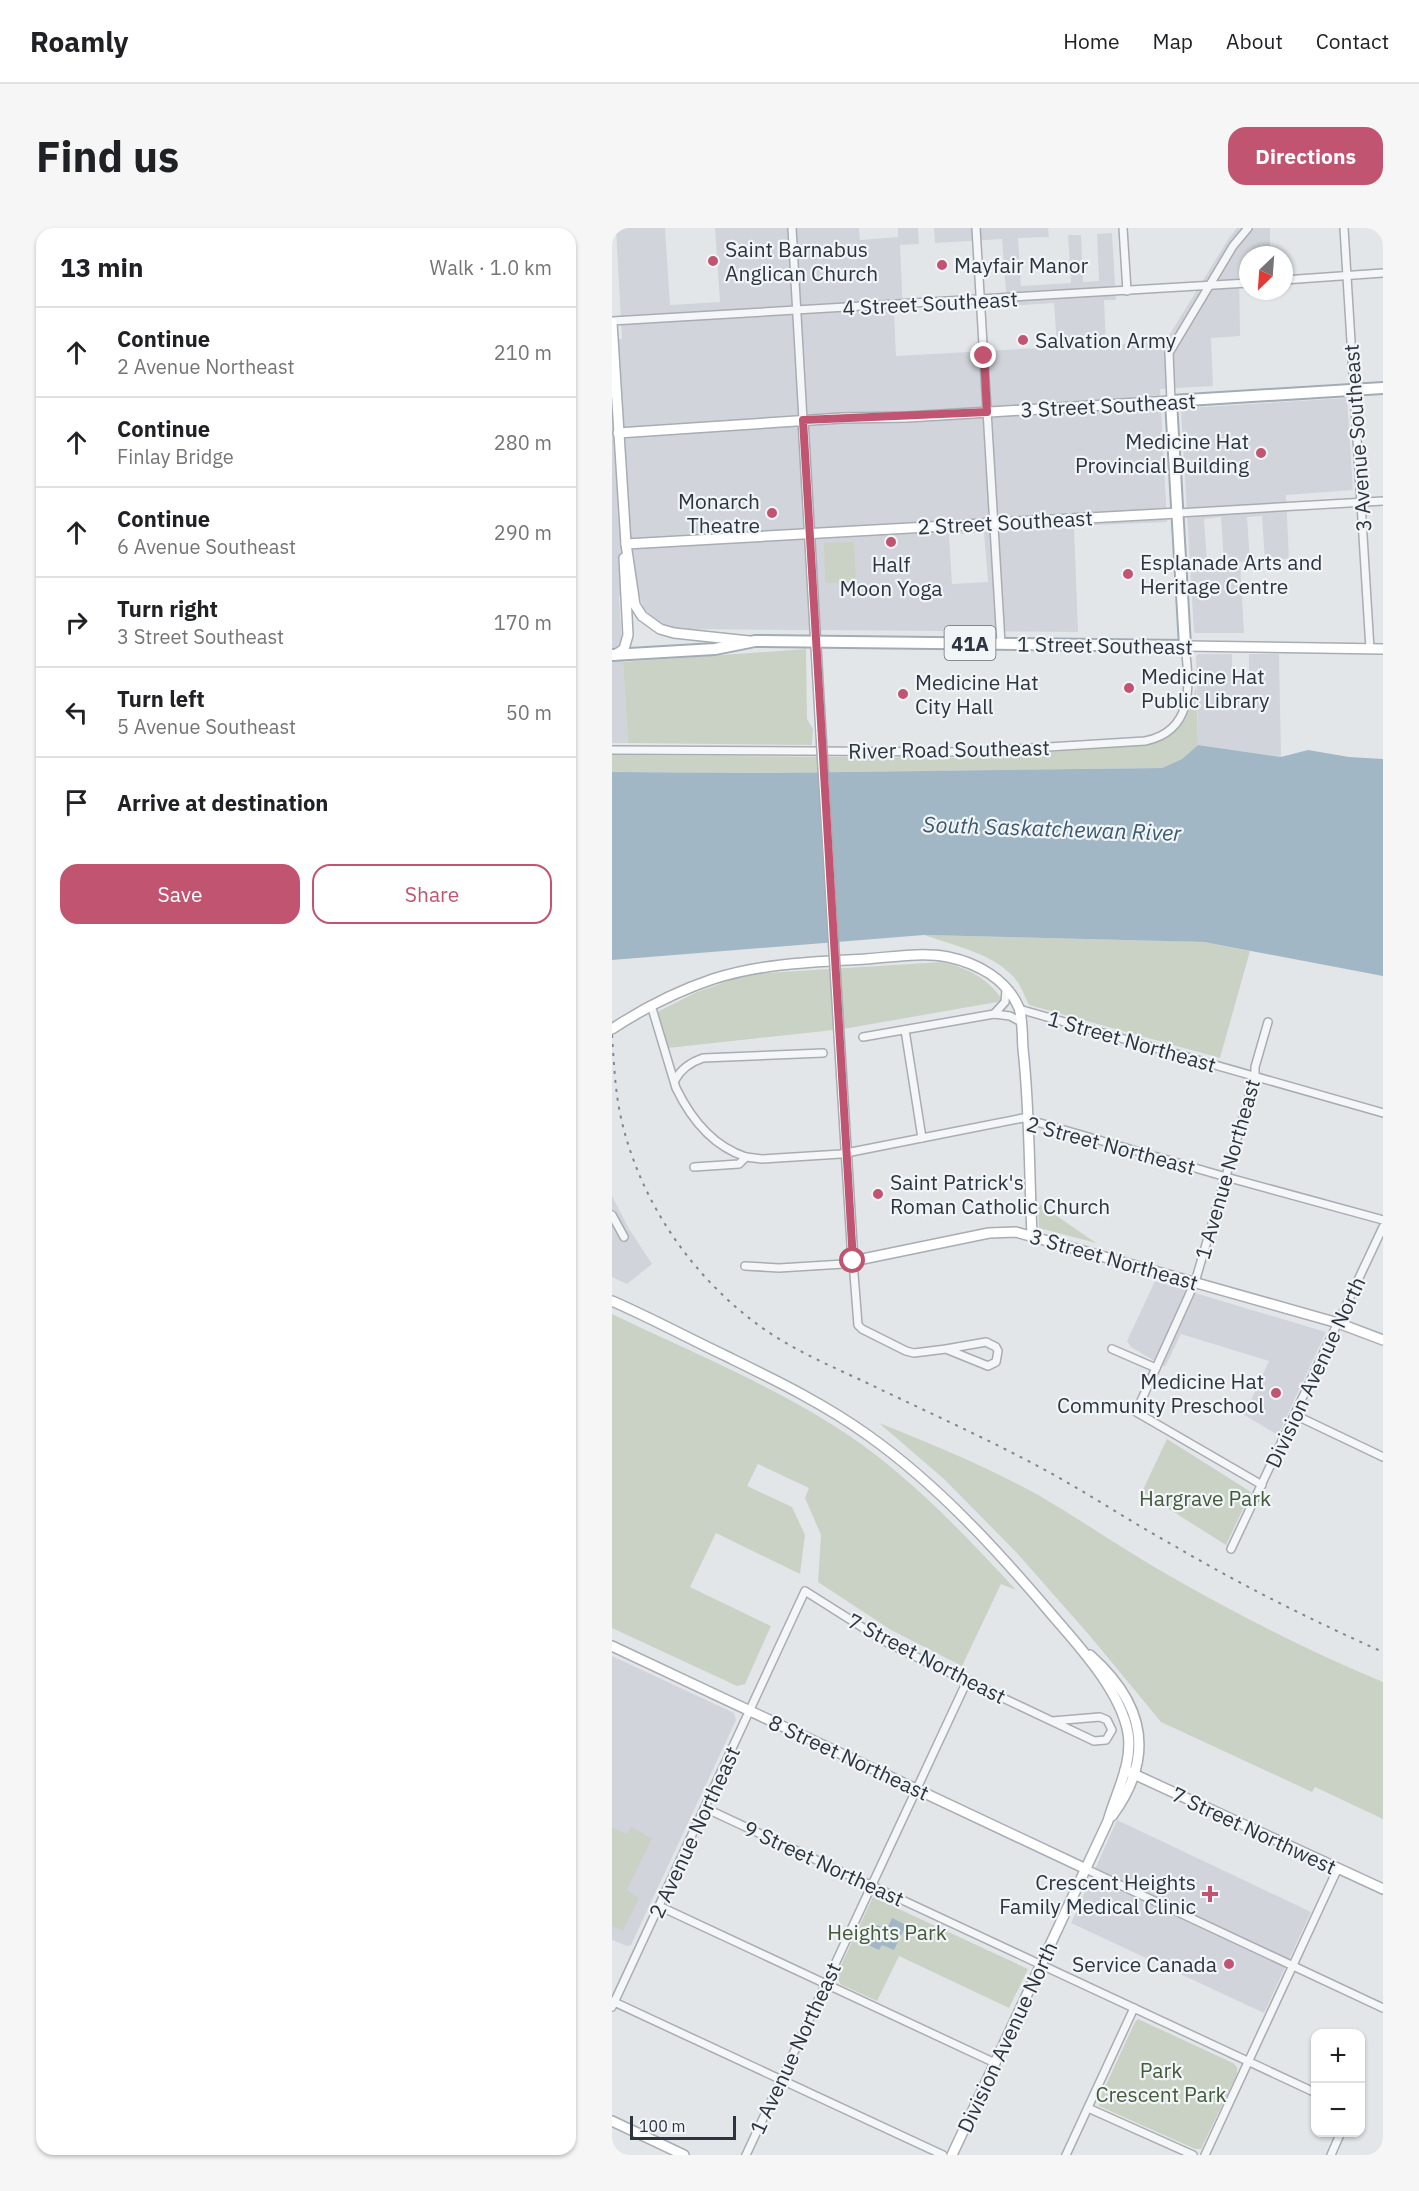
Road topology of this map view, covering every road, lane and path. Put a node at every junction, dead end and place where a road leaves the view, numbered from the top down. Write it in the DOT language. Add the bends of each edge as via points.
graph roads {
  1 [pos="792,228"];
  2 [pos="976,228"];
  3 [pos="1123,228"];
  4 [pos="1248,228"];
  5 [pos="1344,228"];
  6 [pos="1383,273"];
  7 [pos="1347,275"];
  8 [pos="1293,279"];
  9 [pos="1239,284"];
  10 [pos="1208,286"];
  11 [pos="1127,291"];
  12 [pos="980,300"];
  13 [pos="796,311"];
  14 [pos="612,322"];
  15 [pos="1383,388"];
  16 [pos="1355,390"];
  17 [pos="1171,401"];
  18 [pos="987,412"];
  19 [pos="803,420"];
  20 [pos="618,433"];
  21 [pos="1383,501"];
  22 [pos="1361,502"];
  23 [pos="1178,513"];
  24 [pos="994,524"];
  25 [pos="808,533"];
  26 [pos="626,544"];
  27 [pos="755,641"];
  28 [pos="816,641"];
  29 [pos="1001,644"];
  30 [pos="1185,646"];
  31 [pos="1370,649"];
  32 [pos="1383,649"];
  33 [pos="613,655"];
  34 [pos="612,750"];
  35 [pos="1006,989"];
  36 [pos="651,1005"];
  37 [pos="1019,1009"];
  38 [pos="994,1014"];
  39 [pos="1021,1022"];
  40 [pos="1268,1022"];
  41 [pos="612,1029"];
  42 [pos="905,1030"];
  43 [pos="863,1037"];
  44 [pos="823,1053"];
  45 [pos="1255,1077"];
  46 [pos="675,1080"];
  47 [pos="1383,1113"];
  48 [pos="1028,1119"];
  49 [pos="922,1138"];
  50 [pos="847,1153"];
  51 [pos="746,1158"];
  52 [pos="694,1167"];
  53 [pos="1226,1177"];
  54 [pos="612,1215"];
  55 [pos="1383,1220"];
  56 [pos="1383,1227"];
  57 [pos="1032,1235"];
  58 [pos="624,1237"];
  59 [pos="853,1261"];
  60 [pos="745,1266"];
  61 [pos="1195,1282"];
  62 [pos="612,1300"];
  63 [pos="1338,1323"];
  64 [pos="1383,1340"];
  65 [pos="946,1349"];
  66 [pos="1112,1349"];
  67 [pos="1156,1368"];
  68 [pos="1294,1415"];
  69 [pos="1383,1457"];
  70 [pos="1262,1485"];
  71 [pos="1232,1550"];
  72 [pos="806,1592"];
  73 [pos="612,1646"];
  74 [pos="1078,1646"];
  75 [pos="967,1681"];
  76 [pos="750,1710"];
  77 [pos="1052,1721"];
  78 [pos="1130,1772"];
  79 [pos="917,1788"];
  80 [pos="705,1808"];
  81 [pos="1338,1868"];
  82 [pos="1086,1869"];
  83 [pos="871,1886"];
  84 [pos="1383,1889"];
  85 [pos="659,1906"];
  86 [pos="1040,1964"];
  87 [pos="1293,1966"];
  88 [pos="826,1984"];
  89 [pos="613,2003"];
  90 [pos="1134,2008"];
  91 [pos="1383,2008"];
  92 [pos="1249,2062"];
  93 [pos="995,2063"];
  94 [pos="781,2079"];
  95 [pos="1311,2091"];
  96 [pos="1088,2108"];
  97 [pos="612,2121"];
  98 [pos="1339,2137"];
  99 [pos="684,2155"];
  100 [pos="746,2155"];
  101 [pos="943,2155"];
  102 [pos="952,2155"];
  103 [pos="1066,2155"];
  104 [pos="1193,2155"];
  105 [pos="1205,2155"];
  106 [pos="1331,2155"];
  1 -- 13 [label="street"];
  2 -- 12 [label="street"];
  3 -- 11 [label="street"];
  4 -- 10 [label="street"];
  5 -- 7 [label="street, 3 Avenue Southeast"];
  6 -- 7 [label="street"];
  7 -- 8 [label="street"];
  7 -- 16 [label="street, 3 Avenue Southeast"];
  9 -- 10 [label="street, 4 Street Southeast"];
  10 -- 11 [label="street, 4 Street Southeast"];
  10 -- 17 [label="street" via="1169,353"];
  11 -- 12 [label="street, 4 Street Southeast"];
  12 -- 13 [label="street, 4 Street Southeast"];
  12 -- 18 [label="street"];
  13 -- 14 [label="street, 4 Street Southeast"];
  13 -- 19 [label="street"];
  14 -- 20 [label="street"];
  15 -- 16 [label="main road, 3 Street Southeast"];
  16 -- 17 [label="main road, 3 Street Southeast"];
  16 -- 22 [label="street, 3 Avenue Southeast"];
  17 -- 18 [label="street, 3 Street Southeast"];
  17 -- 23 [label="main road"];
  18 -- 19 [label="street, 3 Street Southeast"];
  18 -- 24 [label="street"];
  19 -- 20 [label="street, 3 Street Southeast"];
  19 -- 25 [label="street"];
  20 -- 26 [label="street"];
  21 -- 22 [label="street, 2 Street Southeast"];
  22 -- 23 [label="street, 2 Street Southeast"];
  22 -- 31 [label="street, 3 Avenue Southeast"];
  23 -- 24 [label="street, 2 Street Southeast"];
  23 -- 30 [label="main road"];
  24 -- 25 [label="street, 2 Street Southeast"];
  24 -- 29 [label="street"];
  25 -- 26 [label="street, 2 Street Southeast"];
  25 -- 28 [label="street"];
  26 -- 27 [label="street" via="635,605 651,624 674,633"];
  26 -- 33 [label="street" via="623,562 628,635 624,649"];
  27 -- 28 [label="main road, 1 Street Southeast / 41A"];
  27 -- 33 [label="main road, 1 Street Southeast / 41A" via="715,649"];
  28 -- 29 [label="main road, 1 Street Southeast / 41A"];
  28 -- 50 [label="street, bridge"];
  29 -- 30 [label="main road, 1 Street Southeast / 41A"];
  30 -- 31 [label="street, 1 Street Southeast"];
  30 -- 34 [label="street, River Road Southeast" via="1188,674 1184,710 1174,727 1145,741 969,752"];
  31 -- 32 [label="street, 1 Street Southeast"];
  35 -- 36 [label="street" via="986,971 960,960 933,955 905,956 759,968 696,985"];
  35 -- 37 [label="street"];
  35 -- 38 [label="street" via="1005,1002"];
  36 -- 41 [label="street"];
  36 -- 46 [label="street"];
  37 -- 39 [label="street"];
  37 -- 45 [label="street, 1 Street Northeast"];
  38 -- 39 [label="street, 1 Street Northeast"];
  38 -- 42 [label="street, 1 Street Northeast"];
  39 -- 48 [label="street"];
  40 -- 45 [label="street, 1 Avenue Northeast"];
  42 -- 43 [label="street, 1 Street Northeast"];
  42 -- 49 [label="street"];
  44 -- 46 [label="street" via="703,1058 689,1064"];
  45 -- 47 [label="street, 1 Street Northeast"];
  45 -- 53 [label="street, 1 Avenue Northeast"];
  46 -- 51 [label="street" via="679,1094 705,1132 720,1146"];
  48 -- 49 [label="street, 2 Street Northeast"];
  48 -- 53 [label="street, 2 Street Northeast"];
  48 -- 57 [label="street"];
  49 -- 50 [label="street, 2 Street Northeast"];
  50 -- 51 [label="street, 2 Street Northeast"];
  50 -- 59 [label="street"];
  51 -- 52 [label="street, 2 Street Northeast" via="739,1164"];
  53 -- 55 [label="street, 2 Street Northeast"];
  53 -- 61 [label="street, 1 Avenue Northeast"];
  54 -- 58 [label="street"];
  56 -- 63 [label="street, Division Avenue North"];
  57 -- 59 [label="street, 3 Street Northeast" via="1005,1231"];
  57 -- 61 [label="street, 3 Street Northeast"];
  59 -- 60 [label="street, 3 Street Northeast" via="779,1268"];
  59 -- 65 [label="street" via="858,1325 906,1351"];
  61 -- 63 [label="street, 3 Street Northeast"];
  61 -- 67 [label="street, 1 Avenue Northeast"];
  62 -- 74 [label="street" via="763,1374 870,1436 915,1472 977,1532"];
  63 -- 64 [label="street, 3 Street Northeast"];
  63 -- 68 [label="street, Division Avenue North"];
  65 -- 65 [label="street" via="988,1366 998,1357 996,1347 986,1342"];
  66 -- 67 [label="street"];
  67 -- 70 [label="street, 1 Avenue Northeast" via="1136,1412"];
  68 -- 69 [label="street"];
  68 -- 70 [label="street, Division Avenue North"];
  70 -- 71 [label="street, Division Avenue North"];
  72 -- 75 [label="street, 7 Street Northeast" via="884,1641"];
  72 -- 76 [label="street, 2 Avenue Northeast"];
  73 -- 76 [label="street, 8 Street Northeast"];
  74 -- 78 [label="street, Division Avenue North" via="1118,1704 1126,1726"];
  74 -- 78 [label="street, Division Avenue North" via="1107,1672 1126,1697 1138,1727 1139,1751"];
  75 -- 77 [label="street, 7 Street Northeast"];
  75 -- 79 [label="street, 1 Avenue Northeast"];
  76 -- 79 [label="street, 8 Street Northeast"];
  76 -- 80 [label="street, 2 Avenue Northeast"];
  77 -- 77 [label="street, 7 Street Northeast" via="1098,1742 1109,1737 1112,1730 1107,1720 1100,1717"];
  78 -- 81 [label="street, 7 Street Northwest"];
  78 -- 82 [label="street, Division Avenue North" via="1122,1803 1108,1821"];
  79 -- 82 [label="street, 8 Street Northeast"];
  79 -- 83 [label="street, 1 Avenue Northeast"];
  80 -- 83 [label="street, 9 Street Northeast"];
  80 -- 85 [label="street, 2 Avenue Northeast"];
  81 -- 84 [label="street, 7 Street Northwest"];
  81 -- 87 [label="street"];
  82 -- 86 [label="street, Division Avenue North"];
  82 -- 87 [label="street"];
  83 -- 86 [label="street, 9 Street Northeast"];
  83 -- 88 [label="street, 1 Avenue Northeast"];
  85 -- 88 [label="street"];
  85 -- 89 [label="street, 2 Avenue Northeast"];
  86 -- 90 [label="street, 9 Street Northeast"];
  86 -- 93 [label="street, Division Avenue North"];
  87 -- 91 [label="street"];
  87 -- 92 [label="street"];
  88 -- 93 [label="street"];
  88 -- 94 [label="street, 1 Avenue Northeast"];
  89 -- 94 [label="street"];
  90 -- 92 [label="street, 9 Street Northeast"];
  90 -- 96 [label="street"];
  92 -- 95 [label="street, 9 Street Northeast"];
  92 -- 105 [label="street"];
  93 -- 102 [label="street, Division Avenue North"];
  94 -- 100 [label="street, 1 Avenue Northeast"];
  94 -- 101 [label="street"];
  96 -- 103 [label="street"];
  96 -- 104 [label="street"];
  97 -- 99 [label="street"];
  98 -- 106 [label="street"];
}
